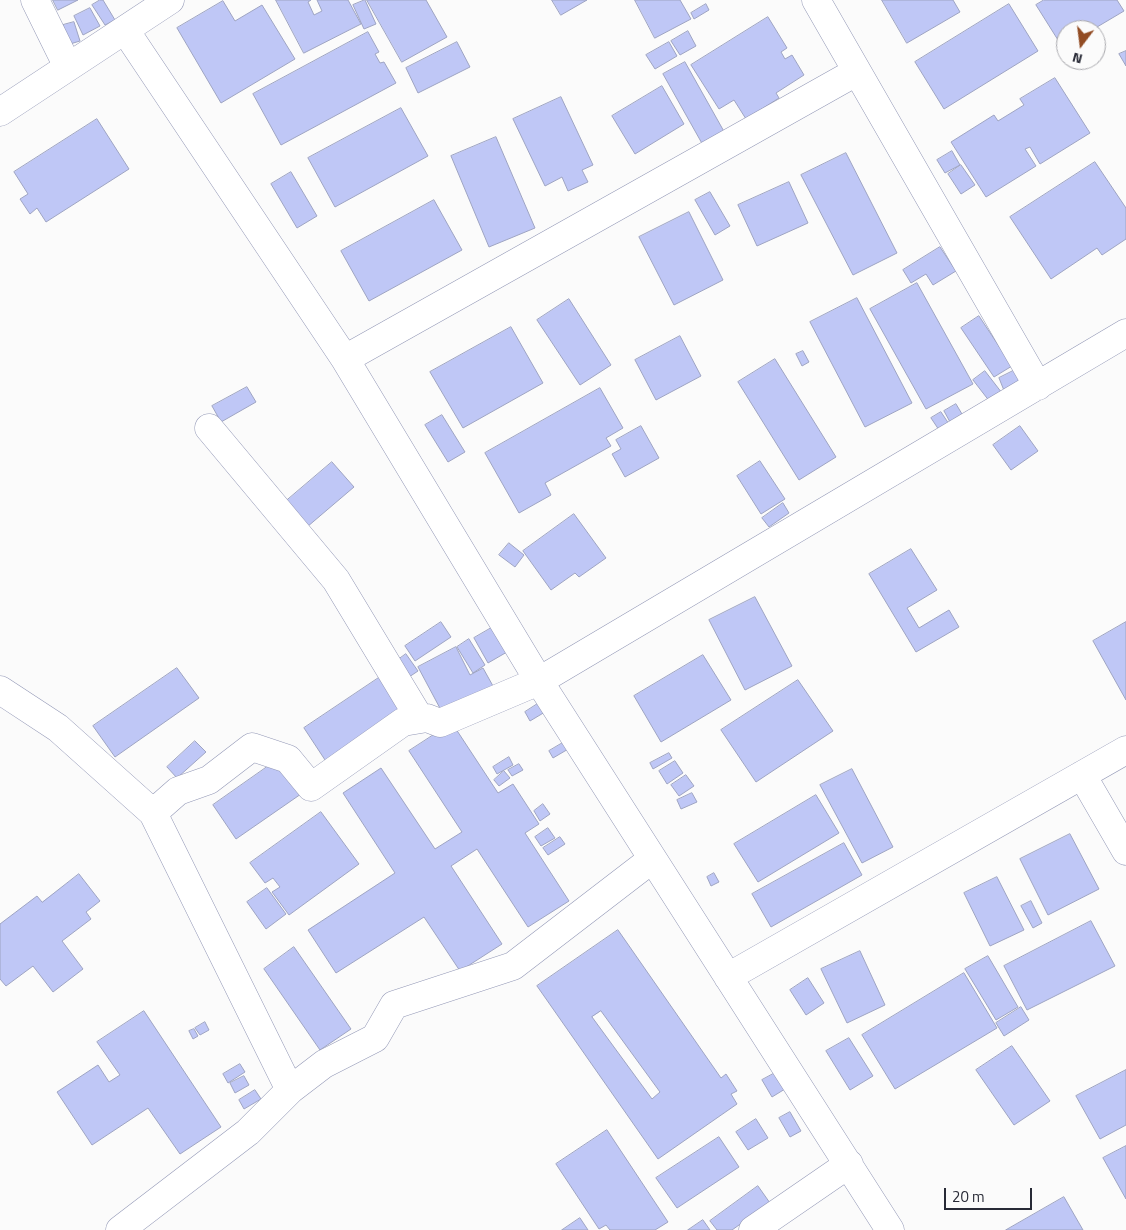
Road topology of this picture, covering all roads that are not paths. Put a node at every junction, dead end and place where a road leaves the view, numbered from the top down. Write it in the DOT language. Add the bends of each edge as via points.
graph roads {
  1 [pos="34,0"];
  2 [pos="170,0"];
  3 [pos="816,0"];
  4 [pos="125,30"];
  5 [pos="68,68"];
  6 [pos="856,72"];
  7 [pos="0,112"];
  8 [pos="1126,333"];
  9 [pos="344,359"];
  10 [pos="1038,386"];
  11 [pos="209,428"];
  12 [pos="539,681"];
  13 [pos="0,690"];
  14 [pos="420,719"];
  15 [pos="1126,750"];
  16 [pos="1082,775"];
  17 [pos="153,813"];
  18 [pos="1126,851"];
  19 [pos="651,860"];
  20 [pos="728,977"];
  21 [pos="290,1090"];
  22 [pos="850,1164"];
  23 [pos="120,1230"];
  24 [pos="753,1230"];
  25 [pos="890,1230"];
  1 -- 5 [label="street"];
  2 -- 4 [label="street"];
  3 -- 6 [label="street"];
  4 -- 5 [label="street"];
  4 -- 9 [label="street"];
  5 -- 7 [label="street"];
  6 -- 9 [label="street"];
  6 -- 10 [label="street"];
  8 -- 10 [label="street"];
  9 -- 12 [label="street"];
  10 -- 12 [label="street"];
  11 -- 14 [label="street" via="336,580"];
  12 -- 14 [label="street" via="440,723"];
  12 -- 19 [label="street"];
  13 -- 17 [label="street" via="58,728"];
  14 -- 17 [label="street" via="403,722 311,787 288,759 252,747 209,780 178,791"];
  15 -- 16 [label="street"];
  16 -- 18 [label="street"];
  16 -- 20 [label="street"];
  17 -- 21 [label="street"];
  19 -- 20 [label="street"];
  19 -- 21 [label="street" via="513,966 394,1005 375,1038 324,1064"];
  20 -- 22 [label="street"];
  21 -- 23 [label="street" via="248,1132"];
  22 -- 24 [label="street"];
  22 -- 25 [label="street"];
}
